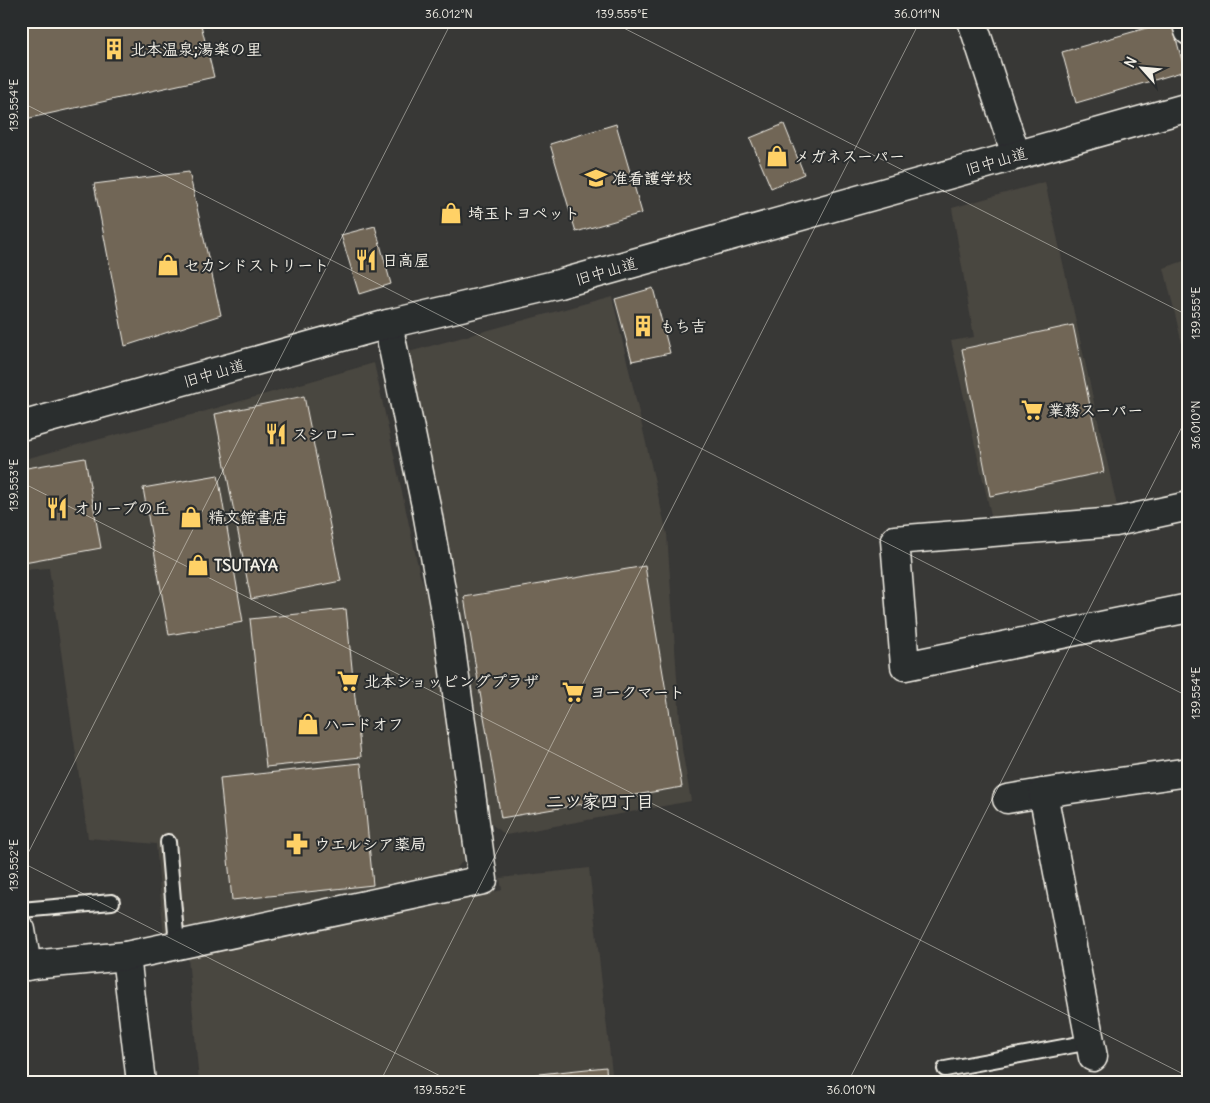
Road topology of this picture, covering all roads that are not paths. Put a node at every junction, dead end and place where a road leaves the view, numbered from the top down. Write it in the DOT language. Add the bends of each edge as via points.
graph roads {
  1 [pos="972,21"];
  2 [pos="1186,21"];
  3 [pos="1189,31"];
  4 [pos="1189,107"];
  5 [pos="1016,155"];
  6 [pos="388,324"];
  7 [pos="21,426"];
  8 [pos="1189,506"];
  9 [pos="1189,608"];
  10 [pos="1189,772"];
  11 [pos="1043,793"];
  12 [pos="1007,799"];
  13 [pos="168,842"];
  14 [pos="112,902"];
  15 [pos="21,910"];
  16 [pos="21,930"];
  17 [pos="177,945"];
  18 [pos="126,956"];
  19 [pos="24,966"];
  20 [pos="1092,1049"];
  21 [pos="945,1069"];
  22 [pos="141,1082"];
  1 -- 5 [label="street"];
  2 -- 3 [label="street"];
  4 -- 5 [label="street, 旧中山道"];
  5 -- 6 [label="street, 旧中山道" via="559,284"];
  6 -- 7 [label="street, 旧中山道"];
  6 -- 17 [label="street" via="448,628 483,880"];
  8 -- 9 [label="street" via="1115,522 895,540 905,666"];
  10 -- 11 [label="street"];
  11 -- 12 [label="street"];
  11 -- 20 [label="street"];
  13 -- 17 [label="lane"];
  14 -- 15 [label="lane"];
  16 -- 19 [label="street"];
  17 -- 18 [label="street"];
  18 -- 19 [label="street"];
  18 -- 22 [label="street"];
  20 -- 21 [label="lane"];
}
